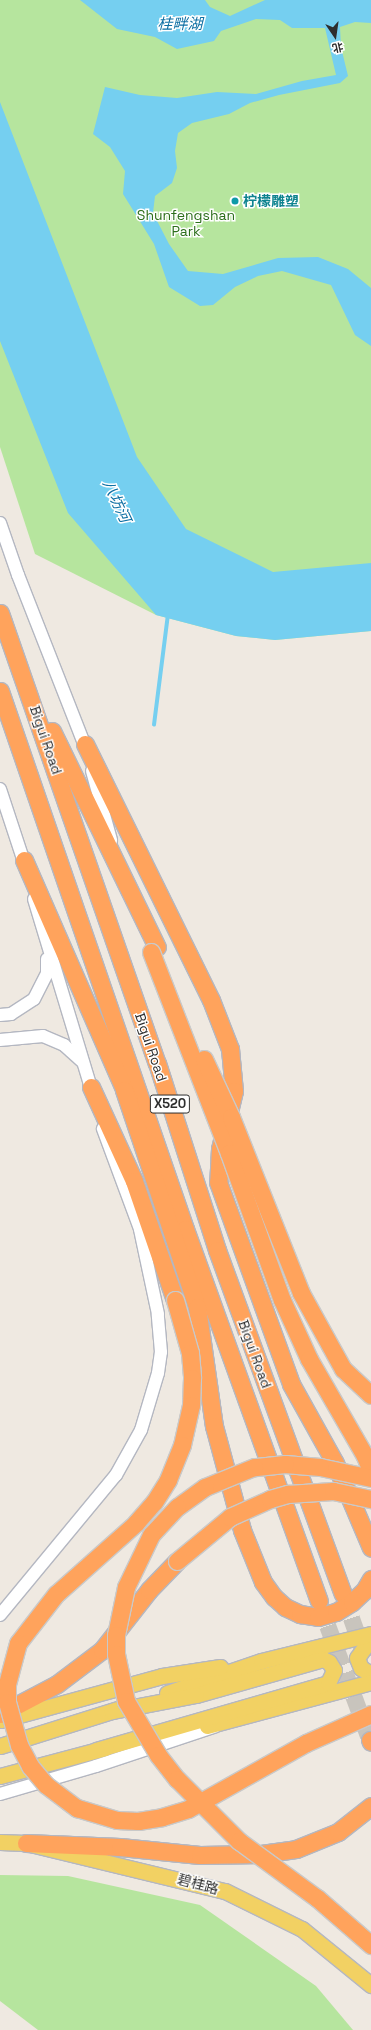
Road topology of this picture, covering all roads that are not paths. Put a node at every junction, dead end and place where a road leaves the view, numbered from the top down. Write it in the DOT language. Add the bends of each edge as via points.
graph roads {
  1 [pos="0,523"];
  2 [pos="0,612"];
  3 [pos="19,665"];
  4 [pos="0,692"];
  5 [pos="85,744"];
  6 [pos="0,789"];
  7 [pos="24,860"];
  8 [pos="118,864"];
  9 [pos="154,949"];
  10 [pos="48,950"];
  11 [pos="0,1015"];
  12 [pos="0,1040"];
  13 [pos="83,1062"];
  14 [pos="91,1087"];
  15 [pos="124,1090"];
  16 [pos="173,1193"];
  17 [pos="371,1394"];
  18 [pos="371,1471"];
  19 [pos="371,1478"];
  20 [pos="371,1498"];
  21 [pos="371,1548"];
  22 [pos="371,1579"];
  23 [pos="343,1594"];
  24 [pos="319,1601"];
  25 [pos="0,1615"];
  26 [pos="371,1634"];
  27 [pos="371,1638"];
  28 [pos="261,1661"];
  29 [pos="371,1674"];
  30 [pos="371,1682"];
  31 [pos="112,1711"];
  32 [pos="0,1714"];
  33 [pos="371,1714"];
  34 [pos="0,1720"];
  35 [pos="229,1722"];
  36 [pos="0,1746"];
  37 [pos="96,1750"];
  38 [pos="0,1776"];
  39 [pos="0,1794"];
  40 [pos="371,1806"];
  41 [pos="0,1842"];
  42 [pos="26,1843"];
  43 [pos="371,1945"];
  44 [pos="371,1985"];
  1 -- 5 [label="street"];
  2 -- 3 [label="highway, Bigui Road / X520"];
  3 -- 8 [label="highway"];
  3 -- 23 [label="highway, Bigui Road / X520" via="157,1063 217,1250"];
  4 -- 16 [label="highway, X520"];
  5 -- 8 [label="street"];
  5 -- 21 [label="highway" via="211,1000 230,1049 234,1091 220,1149 218,1182 291,1384 335,1463"];
  6 -- 7 [label="street"];
  7 -- 10 [label="street"];
  7 -- 15 [label="highway"];
  8 -- 9 [label="highway"];
  9 -- 17 [label="highway, bridge" via="231,1117 301,1293 344,1369"];
  9 -- 18 [label="highway, bridge" via="282,1300 309,1359 365,1456"];
  10 -- 11 [label="street" via="47,974 34,999 11,1014"];
  10 -- 13 [label="street"];
  12 -- 13 [label="street" via="43,1036 64,1045"];
  13 -- 14 [label="street"];
  14 -- 25 [label="street" via="108,1145 140,1229 158,1314 161,1352 158,1373 141,1430 116,1475"];
  14 -- 33 [label="highway, bridge" via="134,1181 175,1300 190,1353 192,1405 182,1445 168,1480 154,1502 136,1523 56,1594 18,1643 7,1684 7,1702 19,1745 30,1766 46,1785 78,1808 117,1820 138,1821 162,1817 188,1808 306,1743"];
  15 -- 16 [label="highway"];
  15 -- 22 [label="highway" via="197,1307 214,1426 242,1530 263,1582 285,1607 300,1614 318,1617 336,1612 352,1602 364,1591"];
  16 -- 24 [label="highway, X520"];
  19 -- 43 [label="highway, bridge" via="320,1467 285,1464 254,1468 205,1487 177,1507 151,1535 126,1587 116,1634 116,1654 126,1701 158,1755 177,1779 239,1841 317,1898"];
  20 -- 32 [label="highway, bridge" via="333,1491 288,1494 230,1517 177,1561 149,1590 102,1650 57,1684"];
  26 -- 28 [label="main road"];
  27 -- 29 [label="main road" via="357,1658 361,1668"];
  28 -- 31 [label="main road"];
  28 -- 34 [label="main road" via="162,1676"];
  30 -- 35 [label="main road"];
  31 -- 36 [label="main road"];
  31 -- 37 [label="main road" via="196,1695 322,1659 329,1662 334,1670 328,1683"];
  35 -- 37 [label="main road"];
  35 -- 39 [label="street" via="96,1766"];
  37 -- 38 [label="main road"];
  40 -- 42 [label="highway" via="338,1832 296,1849 261,1854 200,1856 120,1848"];
  41 -- 42 [label="main road, 碧桂路"];
  42 -- 44 [label="main road, 碧桂路" via="225,1891 302,1929"];
}
